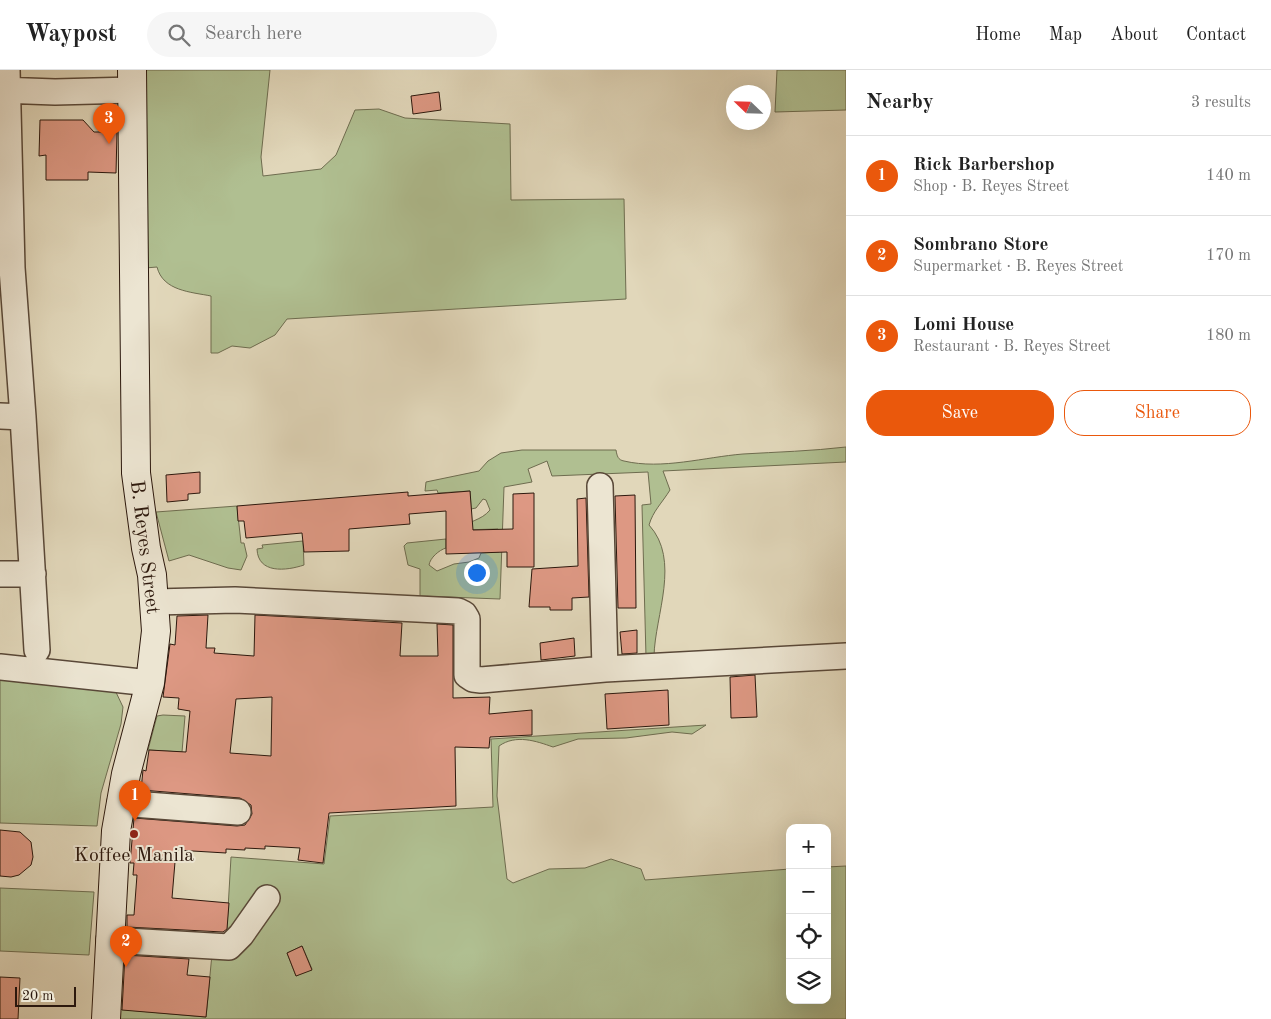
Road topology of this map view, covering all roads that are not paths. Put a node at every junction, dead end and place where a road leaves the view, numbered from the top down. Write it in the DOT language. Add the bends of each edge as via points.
graph roads {
  1 [pos="132,80"];
  2 [pos="5,83"];
  3 [pos="6,268"];
  4 [pos="12,417"];
  5 [pos="600,486"];
  6 [pos="0,574"];
  7 [pos="33,574"];
  8 [pos="155,602"];
  9 [pos="37,650"];
  10 [pos="846,656"];
  11 [pos="0,667"];
  12 [pos="605,669"];
  13 [pos="150,683"];
  14 [pos="120,803"];
  15 [pos="238,812"];
  16 [pos="267,898"];
  17 [pos="109,940"];
  18 [pos="106,1019"];
  1 -- 2 [label="street" via="55,92"];
  1 -- 8 [label="street, B. Reyes Street" via="136,473"];
  2 -- 3 [label="street"];
  3 -- 4 [label="street"];
  4 -- 7 [label="street"];
  5 -- 12 [label="street"];
  6 -- 7 [label="street"];
  7 -- 9 [label="street"];
  8 -- 12 [label="street" via="215,599 452,610 461,612 467,619 466,668 473,679"];
  8 -- 13 [label="street, B. Reyes Street" via="156,632"];
  10 -- 12 [label="street"];
  11 -- 13 [label="street"];
  13 -- 14 [label="street, B. Reyes Street"];
  14 -- 15 [label="street"];
  14 -- 17 [label="street, B. Reyes Street"];
  16 -- 17 [label="street" via="229,947"];
  17 -- 18 [label="street, B. Reyes Street"];
}
